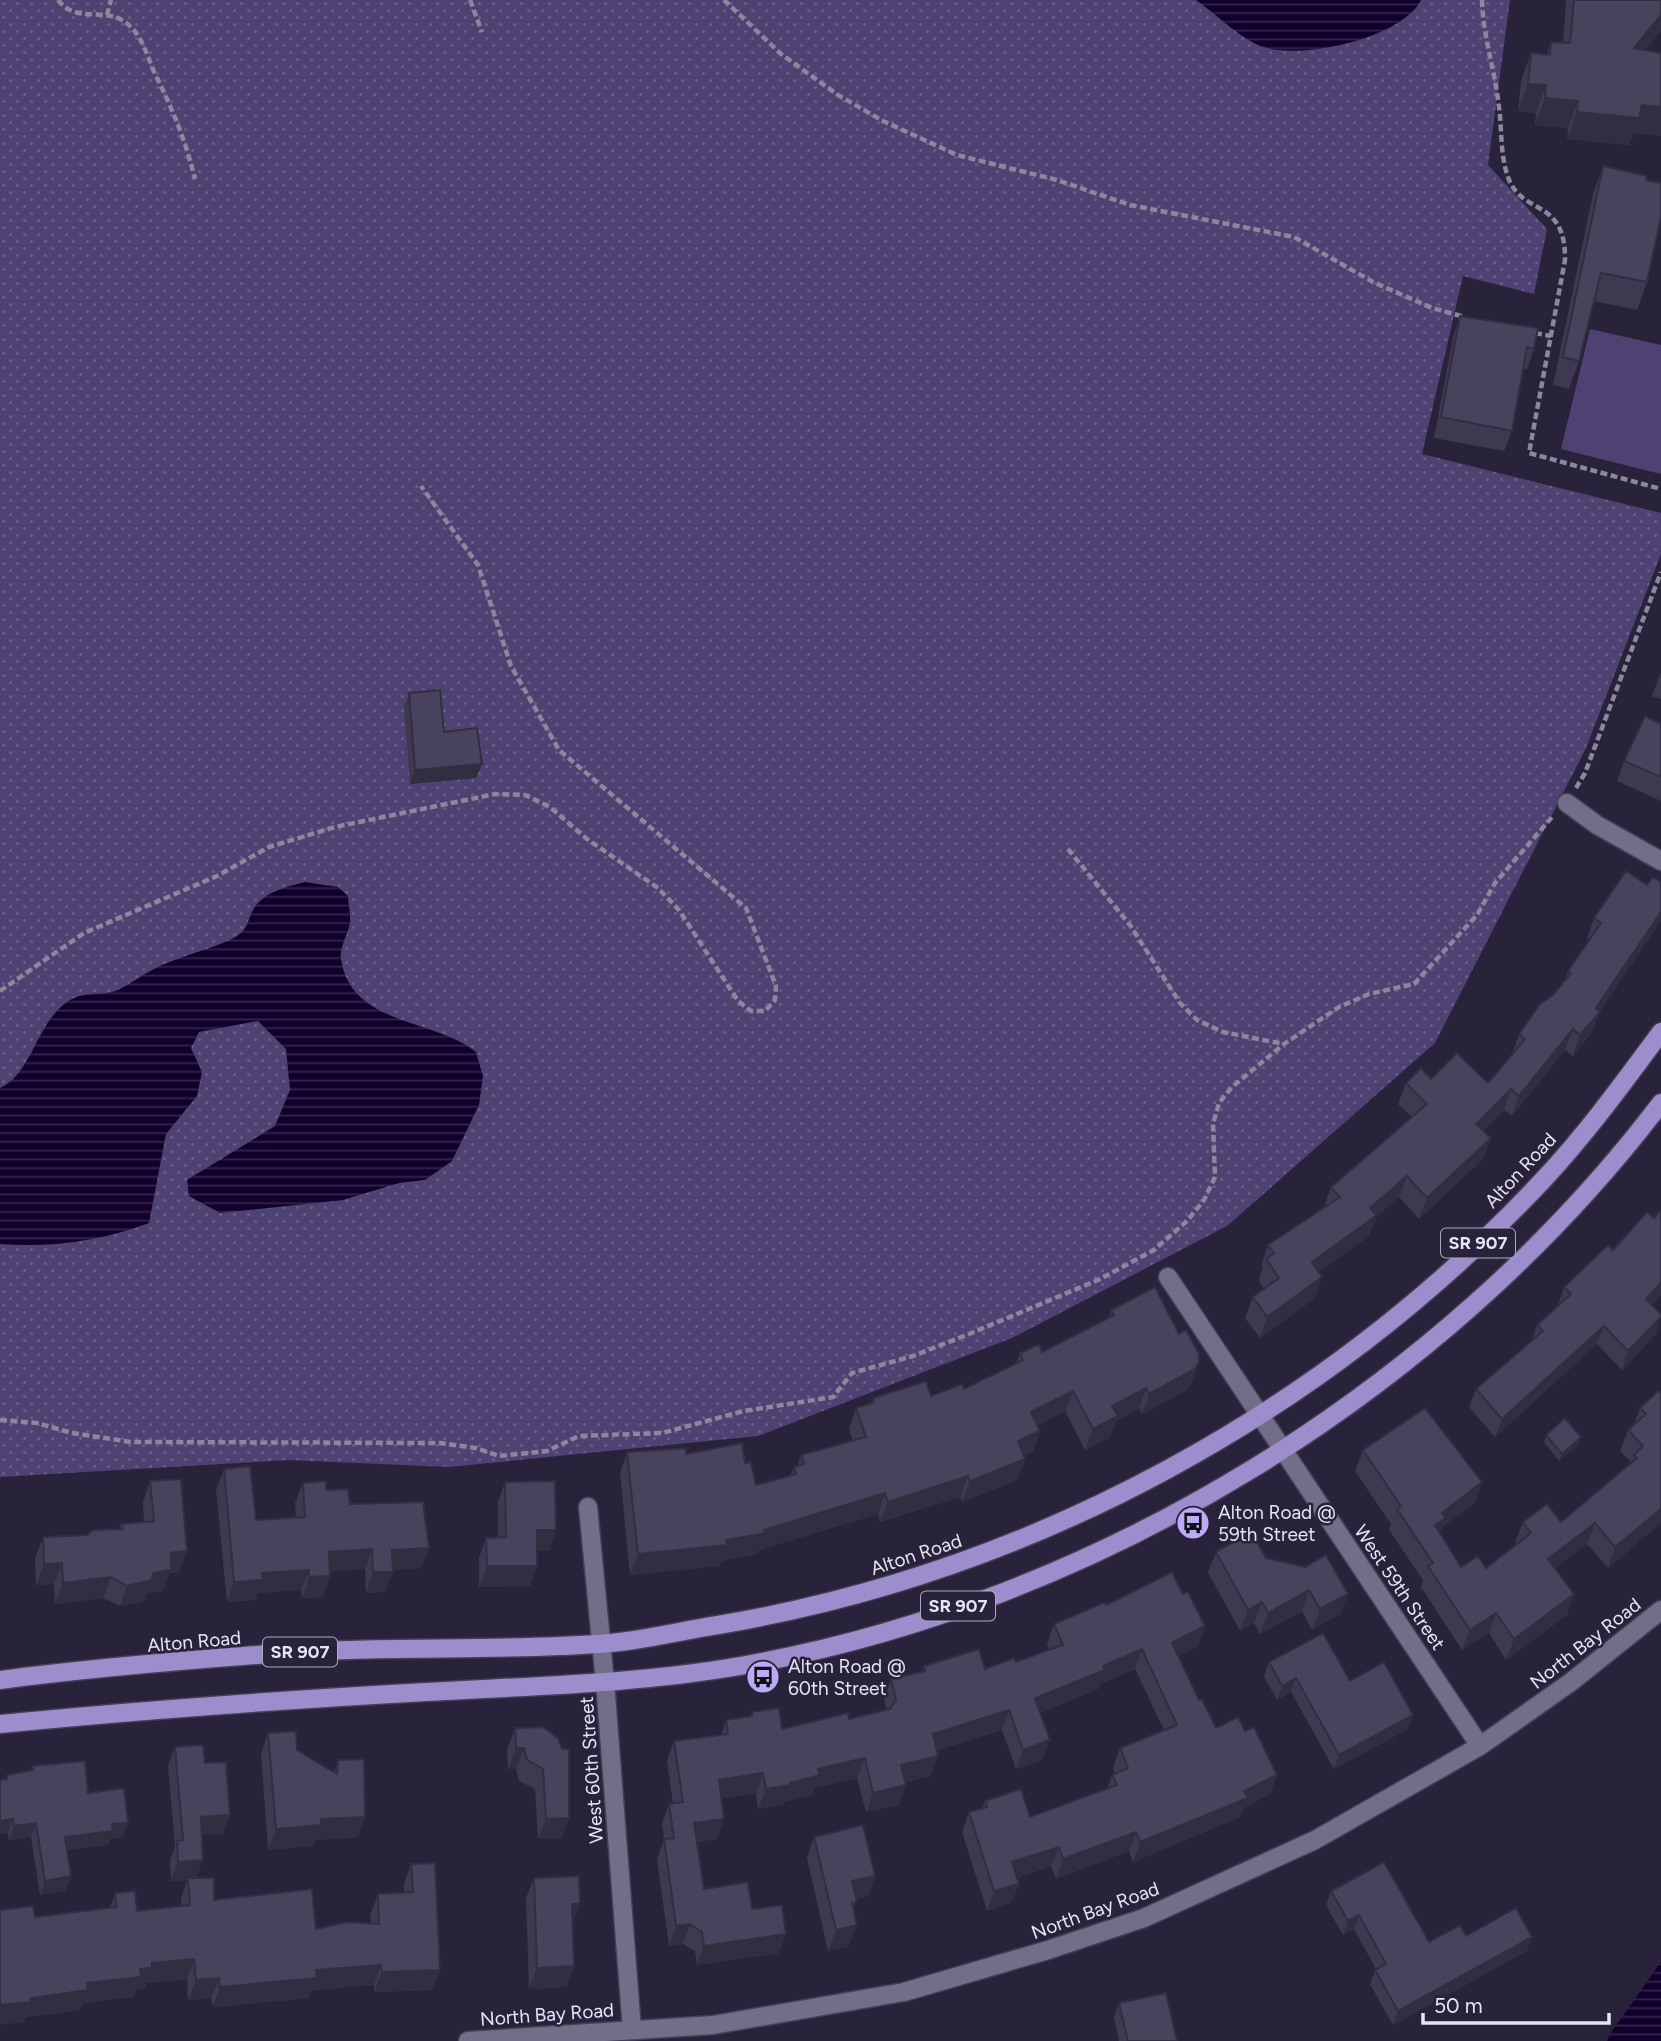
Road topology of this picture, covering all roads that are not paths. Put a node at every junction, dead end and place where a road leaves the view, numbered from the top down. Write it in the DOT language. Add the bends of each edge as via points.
graph roads {
  1 [pos="1567,803"];
  2 [pos="1661,861"];
  3 [pos="1661,1032"];
  4 [pos="1661,1103"];
  5 [pos="1168,1277"];
  6 [pos="1259,1415"];
  7 [pos="1284,1451"];
  8 [pos="587,1507"];
  9 [pos="1661,1611"];
  10 [pos="602,1644"];
  11 [pos="0,1680"];
  12 [pos="605,1682"];
  13 [pos="0,1724"];
  14 [pos="1480,1746"];
  15 [pos="632,2029"];
  16 [pos="468,2041"];
  1 -- 2 [label="street"];
  3 -- 6 [label="main road, Alton Road / SR 907" via="1544,1179 1459,1262 1400,1316"];
  4 -- 7 [label="main road, SR 907" via="1571,1209 1487,1293 1431,1343"];
  5 -- 6 [label="street, West 59th Street"];
  6 -- 7 [label="street, West 59th Street"];
  6 -- 10 [label="main road, Alton Road / SR 907" via="1141,1484 977,1556 878,1589 776,1615"];
  7 -- 12 [label="main road, SR 907" via="1201,1499 1066,1566 900,1627 740,1666"];
  7 -- 14 [label="street, West 59th Street"];
  8 -- 10 [label="street, West 60th Street"];
  9 -- 14 [label="street, North Bay Road"];
  10 -- 11 [label="main road, Alton Road / SR 907" via="300,1652"];
  10 -- 12 [label="street, West 60th Street"];
  12 -- 13 [label="main road, SR 907" via="246,1703"];
  12 -- 15 [label="street, West 60th Street"];
  14 -- 15 [label="street, North Bay Road" via="1315,1840 1144,1918 904,1992 713,2025"];
  15 -- 16 [label="street, North Bay Road"];
}
